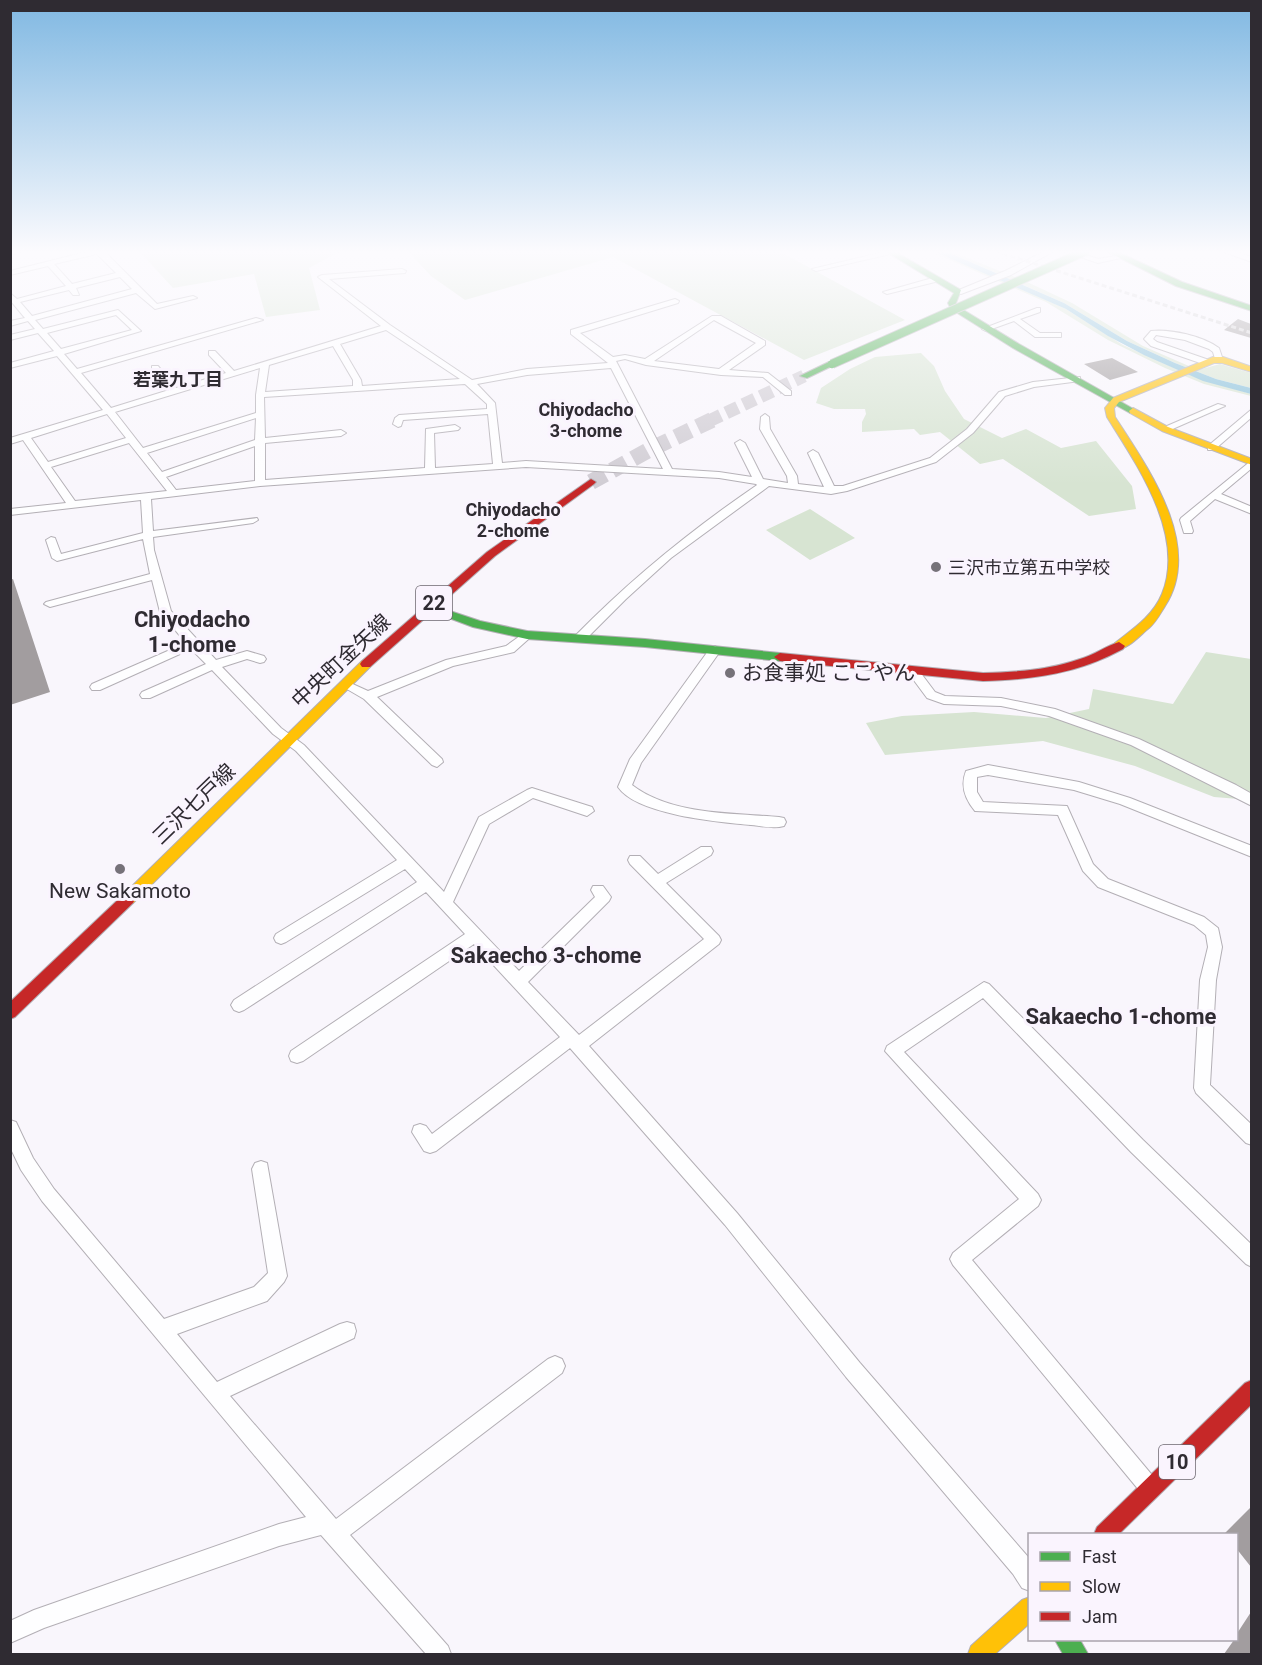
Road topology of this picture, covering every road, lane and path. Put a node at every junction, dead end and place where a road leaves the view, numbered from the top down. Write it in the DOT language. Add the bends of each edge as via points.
graph roads {
  1 [pos="50,329"];
  2 [pos="135,329"];
  3 [pos="227,329"];
  4 [pos="381,329"];
  5 [pos="390,329"];
  6 [pos="585,329"];
  7 [pos="696,329"];
  8 [pos="736,329"];
  9 [pos="911,329"];
  10 [pos="987,329"];
  11 [pos="1029,329"];
  12 [pos="41,331"];
  13 [pos="1058,335"];
  14 [pos="10,338"];
  15 [pos="335,343"];
  16 [pos="59,352"];
  17 [pos="212,353"];
  18 [pos="1213,361"];
  19 [pos="646,362"];
  20 [pos="612,363"];
  21 [pos="265,364"];
  22 [pos="10,366"];
  23 [pos="155,368"];
  24 [pos="1251,370"];
  25 [pos="75,372"];
  26 [pos="721,372"];
  27 [pos="232,374"];
  28 [pos="804,376"];
  29 [pos="468,382"];
  30 [pos="1069,383"];
  31 [pos="358,389"];
  32 [pos="175,392"];
  33 [pos="788,393"];
  34 [pos="260,395"];
  35 [pos="1116,400"];
  36 [pos="1221,406"];
  37 [pos="110,411"];
  38 [pos="492,411"];
  39 [pos="1251,412"];
  40 [pos="260,414"];
  41 [pos="765,417"];
  42 [pos="398,424"];
  43 [pos="455,428"];
  44 [pos="1165,429"];
  45 [pos="341,433"];
  46 [pos="26,437"];
  47 [pos="132,439"];
  48 [pos="10,441"];
  49 [pos="261,441"];
  50 [pos="740,443"];
  51 [pos="1212,448"];
  52 [pos="142,452"];
  53 [pos="813,453"];
  54 [pos="1251,463"];
  55 [pos="47,465"];
  56 [pos="498,465"];
  57 [pos="430,469"];
  58 [pos="669,471"];
  59 [pos="161,475"];
  60 [pos="591,482"];
  61 [pos="260,483"];
  62 [pos="762,483"];
  63 [pos="790,487"];
  64 [pos="831,491"];
  65 [pos="173,492"];
  66 [pos="146,495"];
  67 [pos="1214,495"];
  68 [pos="72,504"];
  69 [pos="1251,511"];
  70 [pos="10,512"];
  71 [pos="253,520"];
  72 [pos="1188,531"];
  73 [pos="148,534"];
  74 [pos="51,540"];
  75 [pos="156,576"];
  76 [pos="50,604"];
  77 [pos="429,607"];
  78 [pos="527,635"];
  79 [pos="579,639"];
  80 [pos="193,644"];
  81 [pos="715,650"];
  82 [pos="260,659"];
  83 [pos="216,666"];
  84 [pos="913,671"];
  85 [pos="346,685"];
  86 [pos="96,687"];
  87 [pos="146,695"];
  88 [pos="368,696"];
  89 [pos="290,739"];
  90 [pos="437,762"];
  91 [pos="1251,801"];
  92 [pos="587,811"];
  93 [pos="779,822"];
  94 [pos="706,851"];
  95 [pos="1251,852"];
  96 [pos="635,860"];
  97 [pos="405,862"];
  98 [pos="656,882"];
  99 [pos="426,884"];
  100 [pos="598,890"];
  101 [pos="445,904"];
  102 [pos="475,935"];
  103 [pos="281,938"];
  104 [pos="519,981"];
  105 [pos="239,1005"];
  106 [pos="10,1012"];
  107 [pos="574,1042"];
  108 [pos="297,1056"];
  109 [pos="10,1128"];
  110 [pos="420,1132"];
  111 [pos="1251,1137"];
  112 [pos="261,1168"];
  113 [pos="1251,1258"];
  114 [pos="161,1330"];
  115 [pos="347,1331"];
  116 [pos="555,1366"];
  117 [pos="1251,1390"];
  118 [pos="215,1393"];
  119 [pos="1150,1488"];
  120 [pos="329,1529"];
  121 [pos="1105,1533"];
  122 [pos="1028,1578"];
  123 [pos="1028,1609"];
  124 [pos="10,1632"];
  125 [pos="1067,1641"];
  126 [pos="440,1654"];
  127 [pos="979,1654"];
  128 [pos="1077,1654"];
  1 -- 12 [label="street"];
  2 -- 16 [label="street" via="137,331"];
  3 -- 25 [label="street"];
  4 -- 15 [label="street"];
  5 -- 29 [label="street"];
  6 -- 20 [label="street" via="574,332"];
  7 -- 19 [label="street"];
  8 -- 26 [label="street" via="762,344"];
  9 -- 28 [label="main road, bridge"];
  10 -- 30 [label="main road"];
  11 -- 13 [label="street" via="1038,335"];
  12 -- 14 [label="street"];
  12 -- 16 [label="street"];
  15 -- 21 [label="street"];
  15 -- 31 [label="street" via="357,380"];
  16 -- 22 [label="street"];
  16 -- 25 [label="street"];
  17 -- 27 [label="street"];
  18 -- 18 [label="street" via="1154,344 1148,339 1154,333 1166,333 1212,347 1218,352"];
  18 -- 24 [label="main road"];
  18 -- 35 [label="main road"];
  19 -- 20 [label="street" via="626,357"];
  19 -- 26 [label="street"];
  20 -- 29 [label="street"];
  20 -- 58 [label="street"];
  21 -- 27 [label="street"];
  21 -- 34 [label="street"];
  23 -- 32 [label="street"];
  25 -- 37 [label="street"];
  26 -- 33 [label="street" via="765,375"];
  27 -- 32 [label="street"];
  29 -- 31 [label="street"];
  29 -- 38 [label="street" via="487,398"];
  30 -- 35 [label="main road"];
  30 -- 64 [label="street" via="1033,385 1002,394 970,431 933,460"];
  31 -- 34 [label="street"];
  32 -- 37 [label="street"];
  34 -- 40 [label="street"];
  35 -- 44 [label="main road"];
  35 -- 84 [label="main road" via="1109,408 1111,417 1162,502 1169,524 1173,579 1170,594 1157,614 1140,632 1117,647 1057,671 983,677"];
  36 -- 44 [label="street"];
  37 -- 46 [label="street"];
  37 -- 47 [label="street"];
  38 -- 42 [label="street" via="399,418"];
  38 -- 56 [label="street"];
  39 -- 51 [label="street"];
  40 -- 49 [label="street"];
  40 -- 52 [label="street"];
  41 -- 63 [label="street" via="765,429 792,476"];
  43 -- 57 [label="street" via="429,431"];
  44 -- 51 [label="main road"];
  45 -- 49 [label="street"];
  46 -- 48 [label="street"];
  46 -- 55 [label="street"];
  47 -- 52 [label="street"];
  47 -- 55 [label="street"];
  49 -- 59 [label="street"];
  49 -- 61 [label="street"];
  50 -- 62 [label="street"];
  51 -- 54 [label="main road"];
  52 -- 59 [label="street"];
  53 -- 64 [label="street"];
  54 -- 67 [label="street"];
  55 -- 68 [label="street"];
  56 -- 57 [label="street"];
  56 -- 58 [label="street"];
  57 -- 61 [label="street"];
  58 -- 62 [label="street"];
  59 -- 65 [label="street"];
  60 -- 77 [label="main road, 中央町金矢線 / 22" via="491,554"];
  61 -- 65 [label="street"];
  62 -- 63 [label="street"];
  62 -- 79 [label="street" via="644,577"];
  63 -- 64 [label="street"];
  65 -- 66 [label="street"];
  66 -- 68 [label="street"];
  66 -- 73 [label="street"];
  67 -- 69 [label="street"];
  67 -- 72 [label="street" via="1185,520"];
  68 -- 70 [label="street"];
  71 -- 73 [label="street"];
  73 -- 74 [label="street" via="57,558"];
  73 -- 75 [label="street"];
  75 -- 76 [label="street"];
  75 -- 80 [label="street" via="166,612"];
  77 -- 78 [label="main road" via="477,624"];
  77 -- 85 [label="main road, 中央町金矢線 / 22"];
  78 -- 79 [label="main road"];
  78 -- 88 [label="street" via="510,649 450,663"];
  79 -- 81 [label="main road"];
  80 -- 83 [label="street"];
  80 -- 86 [label="street"];
  81 -- 84 [label="main road"];
  81 -- 93 [label="street" via="635,762 625,787 633,796 690,812"];
  82 -- 83 [label="street" via="247,655"];
  83 -- 87 [label="street"];
  83 -- 89 [label="street" via="277,731"];
  84 -- 91 [label="street" via="931,695 944,700 1001,702 1051,712 1135,742"];
  85 -- 88 [label="street"];
  85 -- 89 [label="main road, 中央町金矢線 / 22"];
  88 -- 90 [label="street"];
  89 -- 97 [label="street"];
  89 -- 106 [label="main road, 三沢七戸線 / 22"];
  92 -- 101 [label="street" via="532,793 484,820"];
  94 -- 98 [label="street"];
  95 -- 111 [label="street" via="1125,801 1074,785 988,770 972,774 969,785 970,796 980,807 1062,810 1088,867 1104,883 1199,921 1213,932 1215,947 1208,980 1202,1088"];
  96 -- 98 [label="street"];
  97 -- 99 [label="street"];
  97 -- 103 [label="street"];
  98 -- 107 [label="street" via="714,940"];
  99 -- 101 [label="street"];
  99 -- 105 [label="street"];
  100 -- 104 [label="street" via="604,897"];
  101 -- 102 [label="street"];
  102 -- 104 [label="street"];
  102 -- 108 [label="street"];
  104 -- 107 [label="street"];
  107 -- 110 [label="street" via="430,1145"];
  107 -- 122 [label="street" via="731,1219"];
  109 -- 114 [label="street" via="48,1195"];
  112 -- 114 [label="street" via="278,1276 260,1293"];
  113 -- 119 [label="street" via="984,989 894,1051 1032,1200 959,1259"];
  114 -- 118 [label="street"];
  115 -- 118 [label="street"];
  116 -- 120 [label="street"];
  117 -- 119 [label="main road, 10"];
  118 -- 120 [label="street"];
  119 -- 121 [label="main road, 10"];
  120 -- 124 [label="street" via="279,1535"];
  120 -- 126 [label="street"];
  123 -- 127 [label="main road"];
  125 -- 128 [label="main road"];
}
